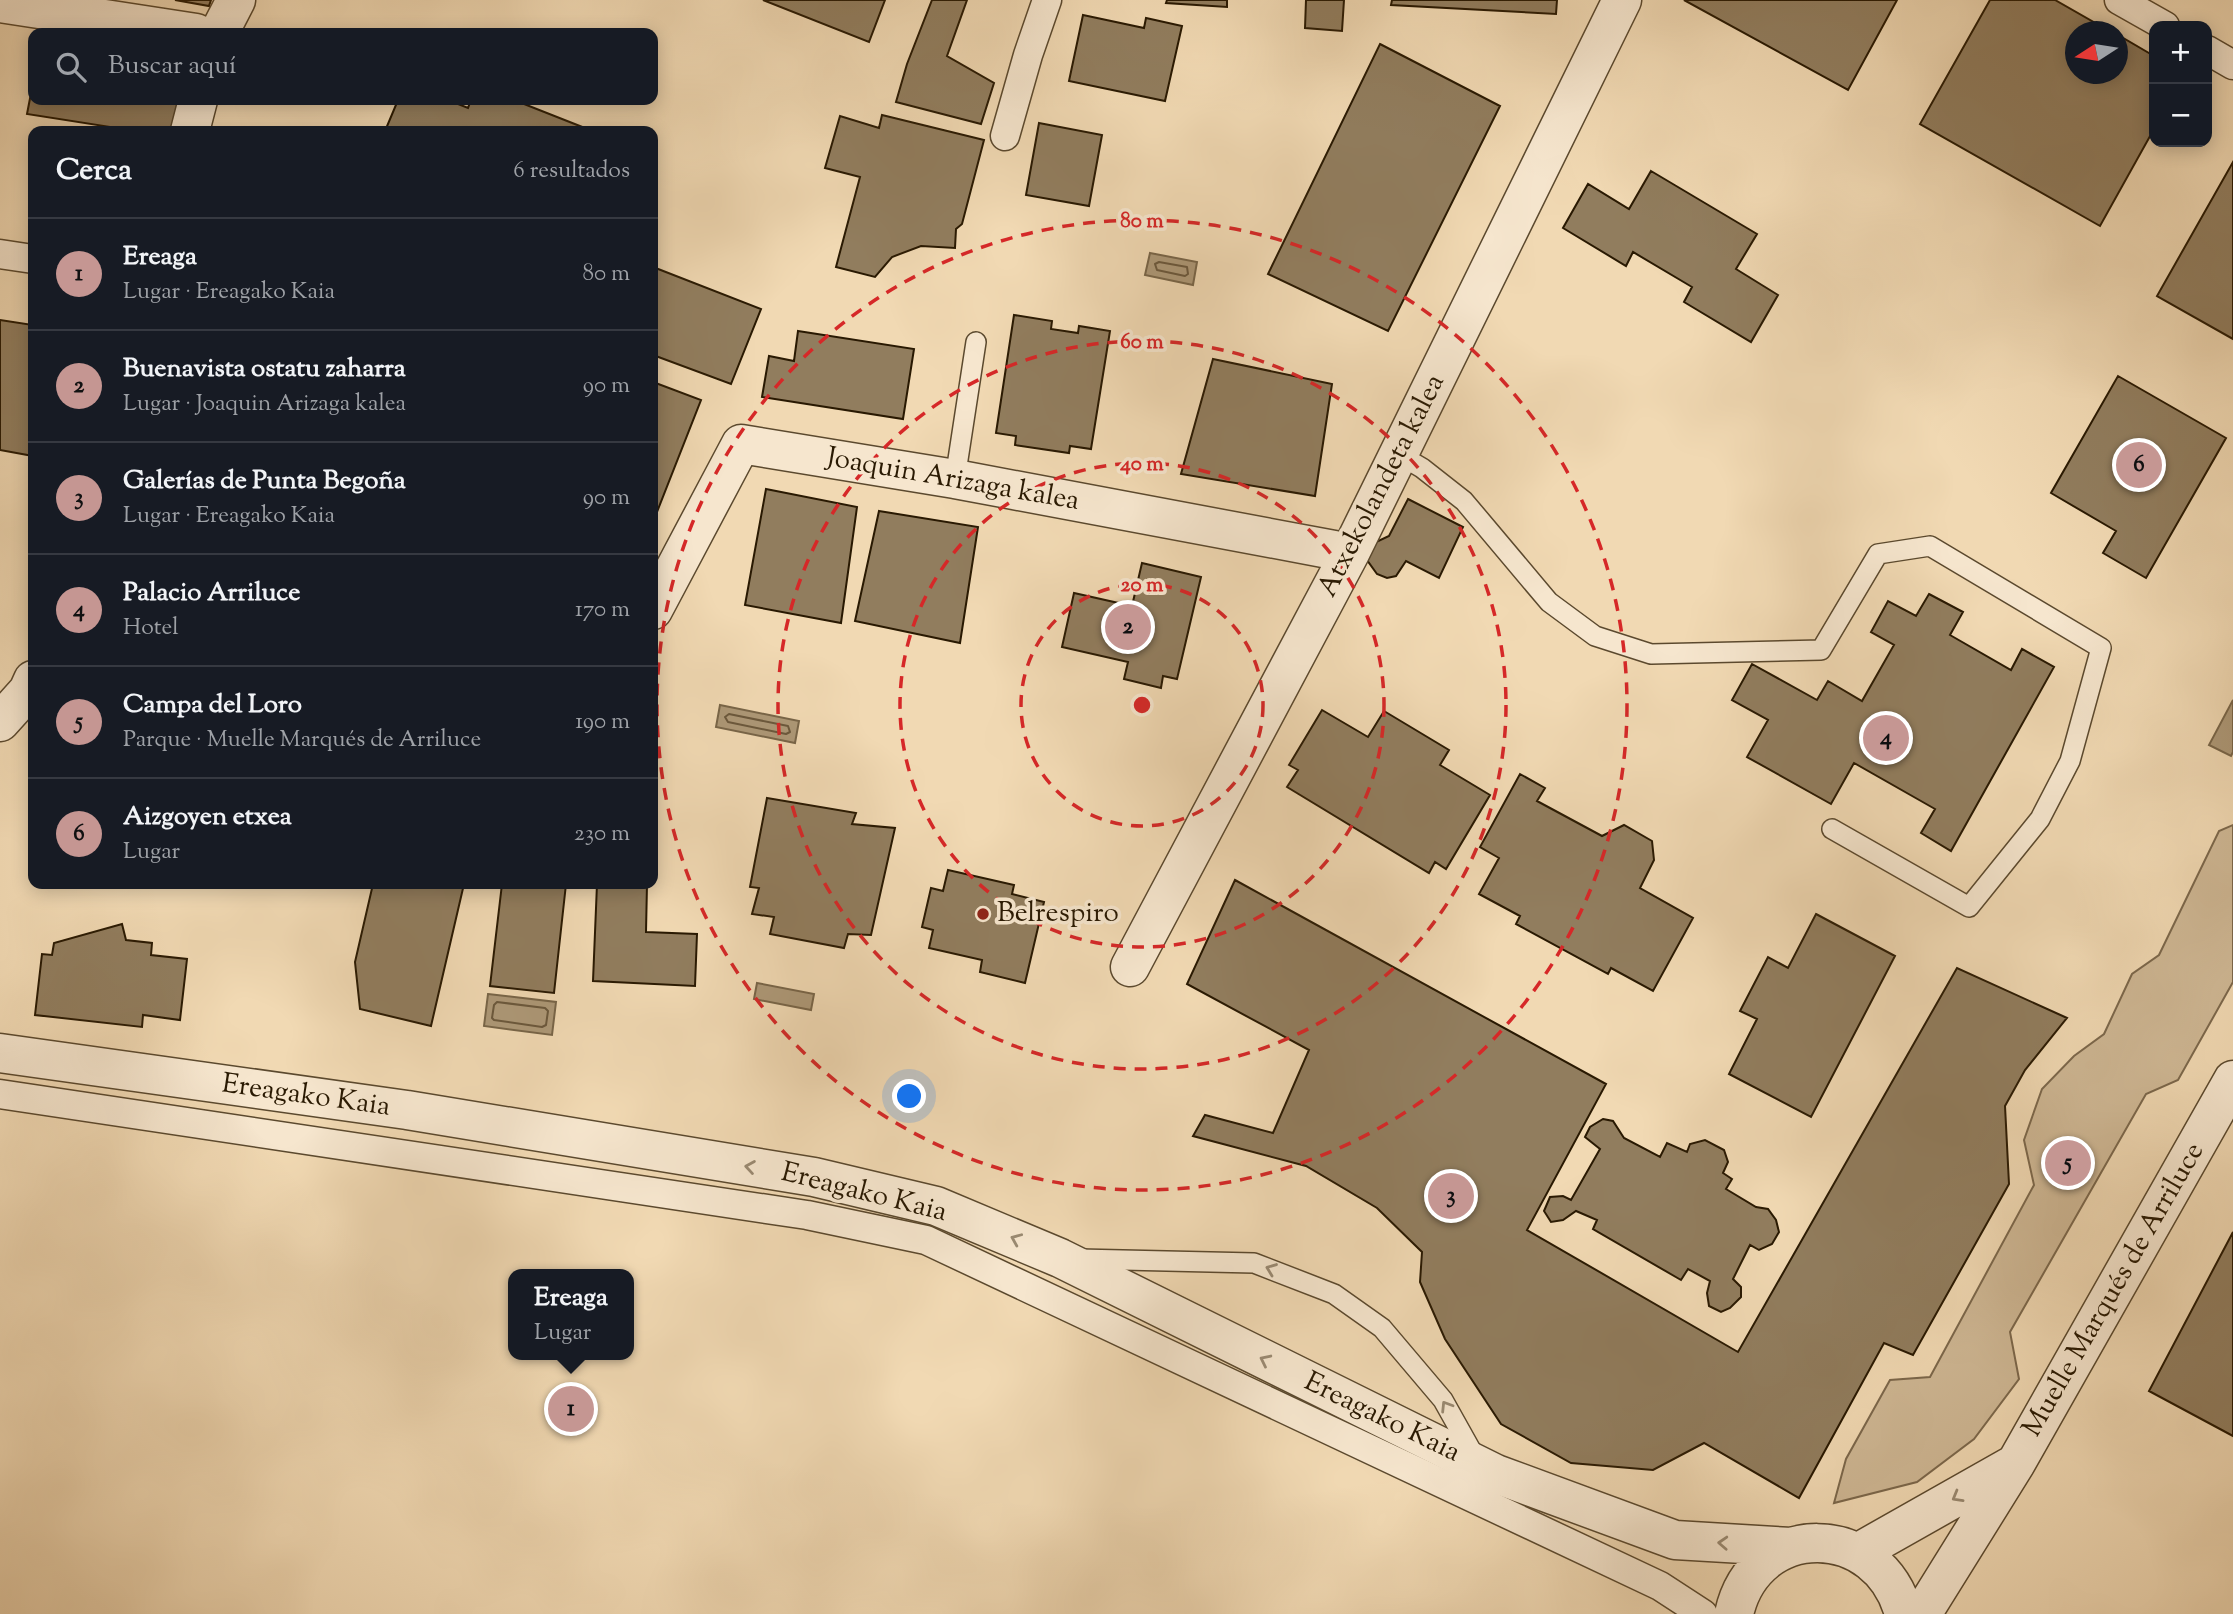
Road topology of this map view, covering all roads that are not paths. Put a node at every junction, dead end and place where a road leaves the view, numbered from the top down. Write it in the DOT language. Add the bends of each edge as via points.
graph roads {
  1 [pos="236,0"];
  2 [pos="1047,0"];
  3 [pos="1622,0"];
  4 [pos="2119,0"];
  5 [pos="0,3"];
  6 [pos="2156,21"];
  7 [pos="163,28"];
  8 [pos="222,28"];
  9 [pos="2212,53"];
  10 [pos="2233,65"];
  11 [pos="197,105"];
  12 [pos="191,126"];
  13 [pos="1005,136"];
  14 [pos="0,254"];
  15 [pos="28,258"];
  16 [pos="976,342"];
  17 [pos="1398,454"];
  18 [pos="955,479"];
  19 [pos="1350,554"];
  20 [pos="658,598"];
  21 [pos="28,691"];
  22 [pos="0,722"];
  23 [pos="1832,829"];
  24 [pos="1130,967"];
  25 [pos="0,1053"];
  26 [pos="2233,1080"];
  27 [pos="0,1094"];
  28 [pos="1060,1258"];
  29 [pos="2016,1463"];
  30 [pos="1480,1466"];
  31 [pos="1791,1547"];
  32 [pos="1859,1552"];
  33 [pos="1703,1614"];
  34 [pos="1734,1614"];
  35 [pos="1904,1614"];
  36 [pos="1922,1614"];
  1 -- 8 [label="street"];
  2 -- 13 [label="street"];
  3 -- 17 [label="street, Atxekolandeta kalea"];
  4 -- 6 [label="street"];
  5 -- 7 [label="street"];
  9 -- 10 [label="street"];
  11 -- 12 [label="street"];
  14 -- 15 [label="street"];
  16 -- 18 [label="lane"];
  17 -- 19 [label="street, Atxekolandeta kalea"];
  17 -- 23 [label="lane" via="1464,500 1549,602 1595,636 1651,654 1821,650 1878,554 1930,546 2101,648 2070,761 2040,819 1969,906"];
  18 -- 19 [label="street, Joaquin Arizaga kalea"];
  18 -- 20 [label="street, Joaquin Arizaga kalea" via="741,444"];
  19 -- 24 [label="street, Atxekolandeta kalea"];
  21 -- 22 [label="street"];
  28 -- 25 [label="street, Ereagako Kaia, one-way" via="936,1206 814,1177 407,1110"];
  26 -- 29 [label="street, Muelle Marqués de Arriluce"];
  27 -- 33 [label="street, Ereagako Kaia" via="807,1215 926,1240 1660,1586"];
  30 -- 28 [label="street, Ereagako Kaia, one-way"];
  30 -- 28 [label="lane, one-way" via="1443,1400 1382,1328 1334,1294 1254,1262"];
  29 -- 32 [label="street, Muelle Marqués de Arriluce, one-way"];
  29 -- 36 [label="street, Muelle Marqués de Arriluce"];
  31 -- 30 [label="street, Ereagako Kaia, one-way" via="1675,1540"];
  31 -- 32 [label="street, Ereagako Kaia" via="1838,1544"];
  31 -- 34 [label="street" via="1753,1573"];
  32 -- 35 [label="street" via="1879,1566 1893,1584"];
}
